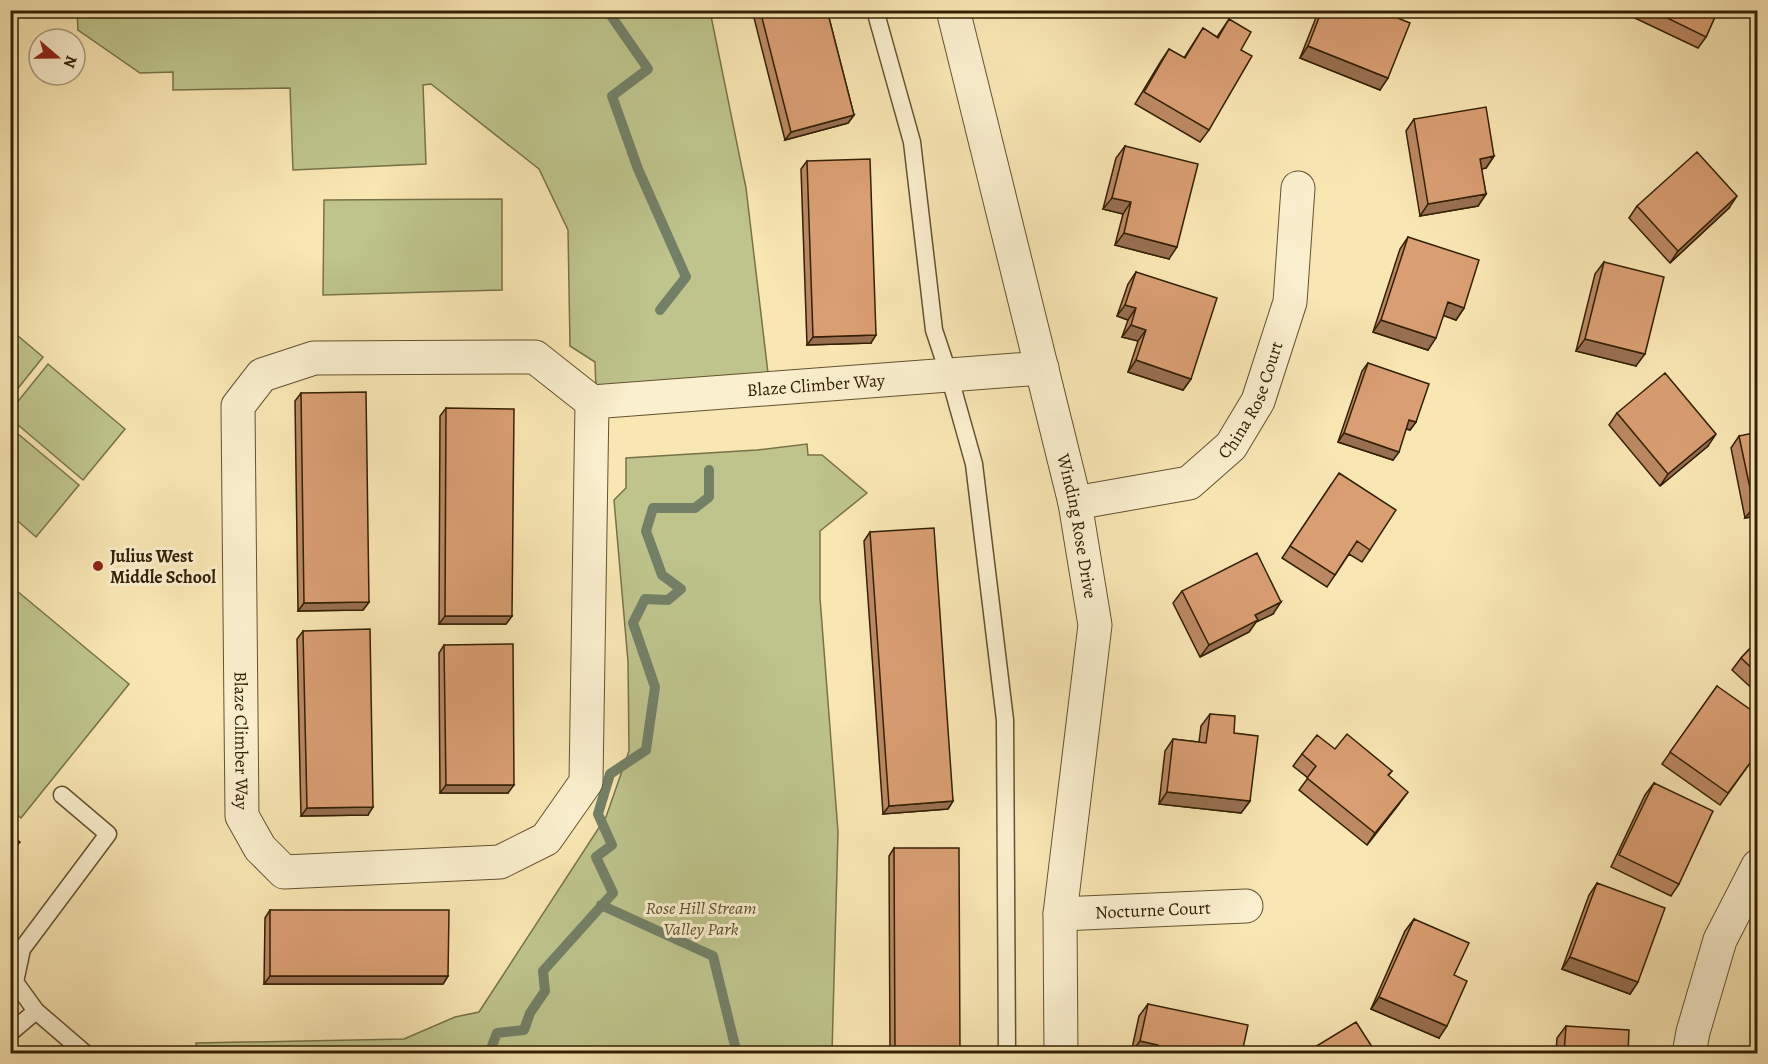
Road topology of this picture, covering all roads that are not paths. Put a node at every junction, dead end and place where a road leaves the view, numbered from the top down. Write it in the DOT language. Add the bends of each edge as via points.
graph roads {
  1 [pos="874,10"];
  2 [pos="953,10"];
  3 [pos="1298,188"];
  4 [pos="1042,368"];
  5 [pos="949,375"];
  6 [pos="592,402"];
  7 [pos="1075,503"];
  8 [pos="62,795"];
  9 [pos="1758,866"];
  10 [pos="1246,906"];
  11 [pos="1060,914"];
  12 [pos="36,1011"];
  13 [pos="10,1033"];
  14 [pos="87,1053"];
  15 [pos="1007,1053"];
  16 [pos="1061,1053"];
  17 [pos="1689,1053"];
  1 -- 5 [label="lane" via="912,142 934,330"];
  2 -- 4 [label="street, Winding Rose Drive"];
  3 -- 7 [label="street, China Rose Court" via="1290,302 1258,401 1231,446 1189,483"];
  4 -- 5 [label="street, Blaze Climber Way"];
  4 -- 7 [label="street, Winding Rose Drive"];
  5 -- 6 [label="street, Blaze Climber Way"];
  5 -- 15 [label="lane" via="974,464 1005,720"];
  6 -- 6 [label="street, Blaze Climber Way" via="535,357 314,358 262,375 238,406 242,816 260,848 284,872 500,862 546,838 586,782"];
  7 -- 11 [label="street, Winding Rose Drive" via="1095,625"];
  8 -- 12 [label="lane" via="108,834 22,949 15,982"];
  9 -- 17 [label="street" via="1720,940"];
  10 -- 11 [label="street, Nocturne Court"];
  11 -- 16 [label="street, Winding Rose Drive"];
  12 -- 13 [label="lane"];
  12 -- 14 [label="lane"];
}
